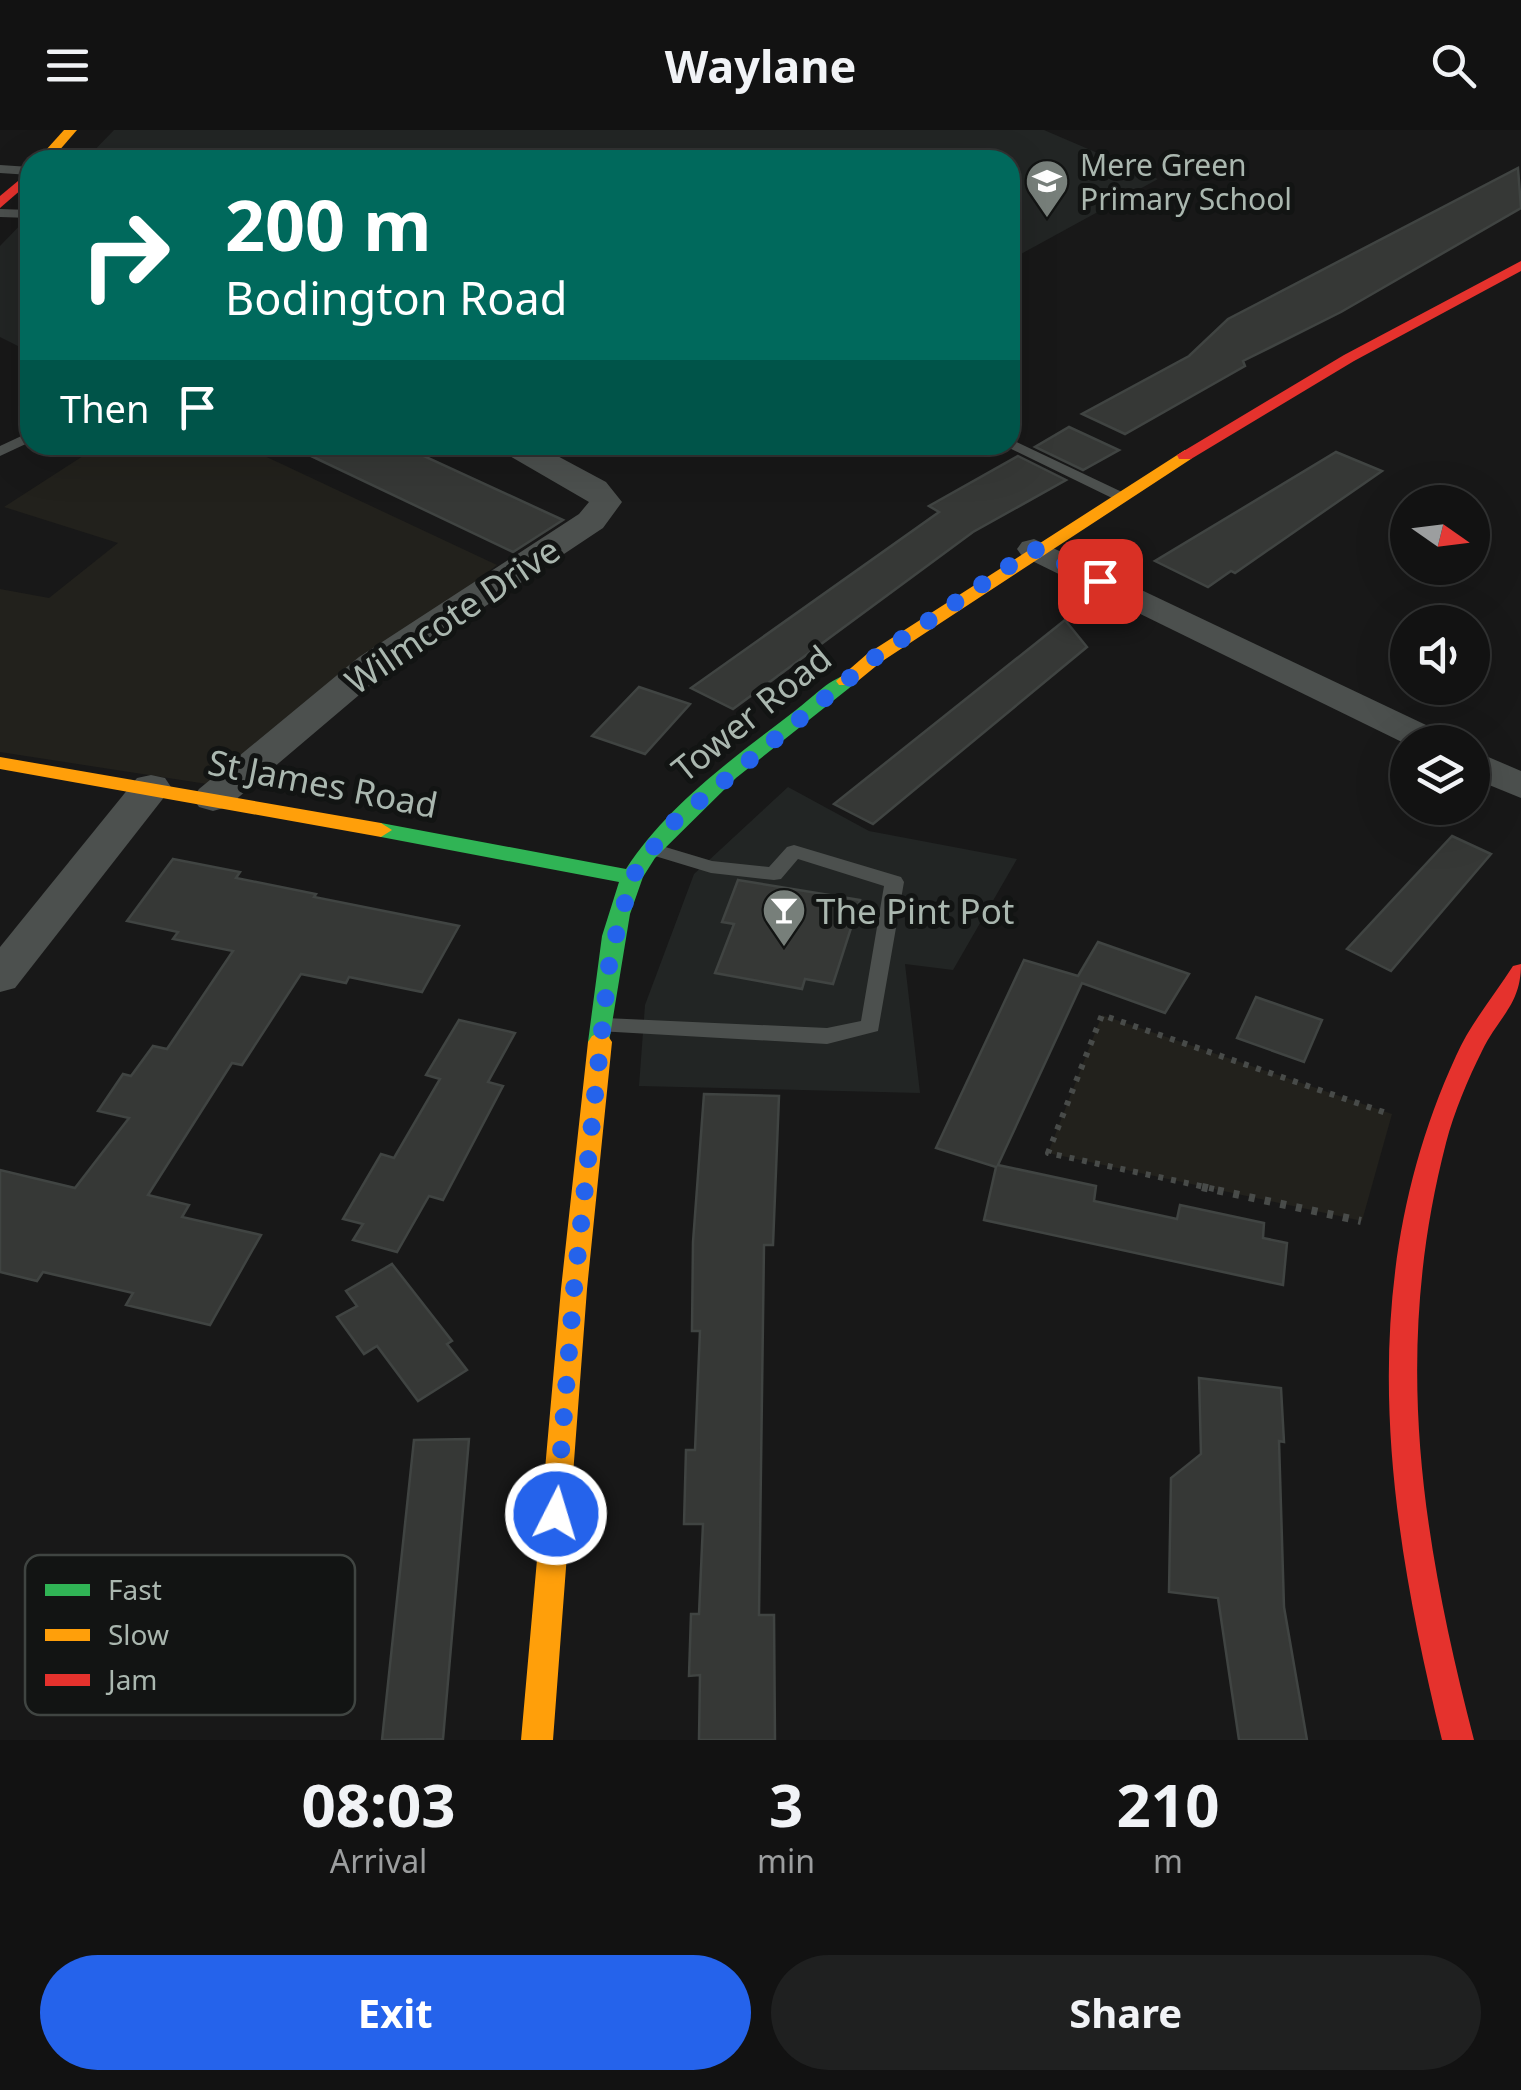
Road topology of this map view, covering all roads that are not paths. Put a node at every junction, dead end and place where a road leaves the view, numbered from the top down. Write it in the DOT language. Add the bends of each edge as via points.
graph roads {
  1 [pos="71,130"];
  2 [pos="53,150"];
  3 [pos="20,183"];
  4 [pos="0,204"];
  5 [pos="1521,265"];
  6 [pos="1020,447"];
  7 [pos="532,455"];
  8 [pos="1117,495"];
  9 [pos="1034,549"];
  10 [pos="1397,725"];
  11 [pos="0,764"];
  12 [pos="1490,771"];
  13 [pos="1521,786"];
  14 [pos="151,787"];
  15 [pos="213,798"];
  16 [pos="652,849"];
  17 [pos="632,877"];
  18 [pos="1521,972"];
  19 [pos="0,977"];
  20 [pos="602,1026"];
  21 [pos="538,1740"];
  22 [pos="1458,1740"];
  1 -- 2 [label="street"];
  3 -- 4 [label="street"];
  5 -- 8 [label="street, Tower Road"];
  6 -- 8 [label="lane"];
  7 -- 15 [label="street, Wilmcote Drive" via="595,489 606,502 592,520 372,665"];
  8 -- 9 [label="street, Tower Road"];
  9 -- 10 [label="street"];
  9 -- 16 [label="street, Tower Road" via="874,658 669,826"];
  11 -- 14 [label="street, St James Road"];
  12 -- 13 [label="street"];
  14 -- 15 [label="street, St James Road"];
  14 -- 19 [label="street"];
  15 -- 17 [label="street, St James Road"];
  16 -- 17 [label="street, Tower Road"];
  16 -- 20 [label="lane" via="711,867 774,874 794,851 894,882 871,1026 828,1036"];
  17 -- 20 [label="street, Tower Road" via="610,957"];
  18 -- 22 [label="street" via="1472,1046 1438,1130 1413,1232 1402,1331 1407,1508 1420,1599"];
  20 -- 21 [label="street, Tower Road"];
}
